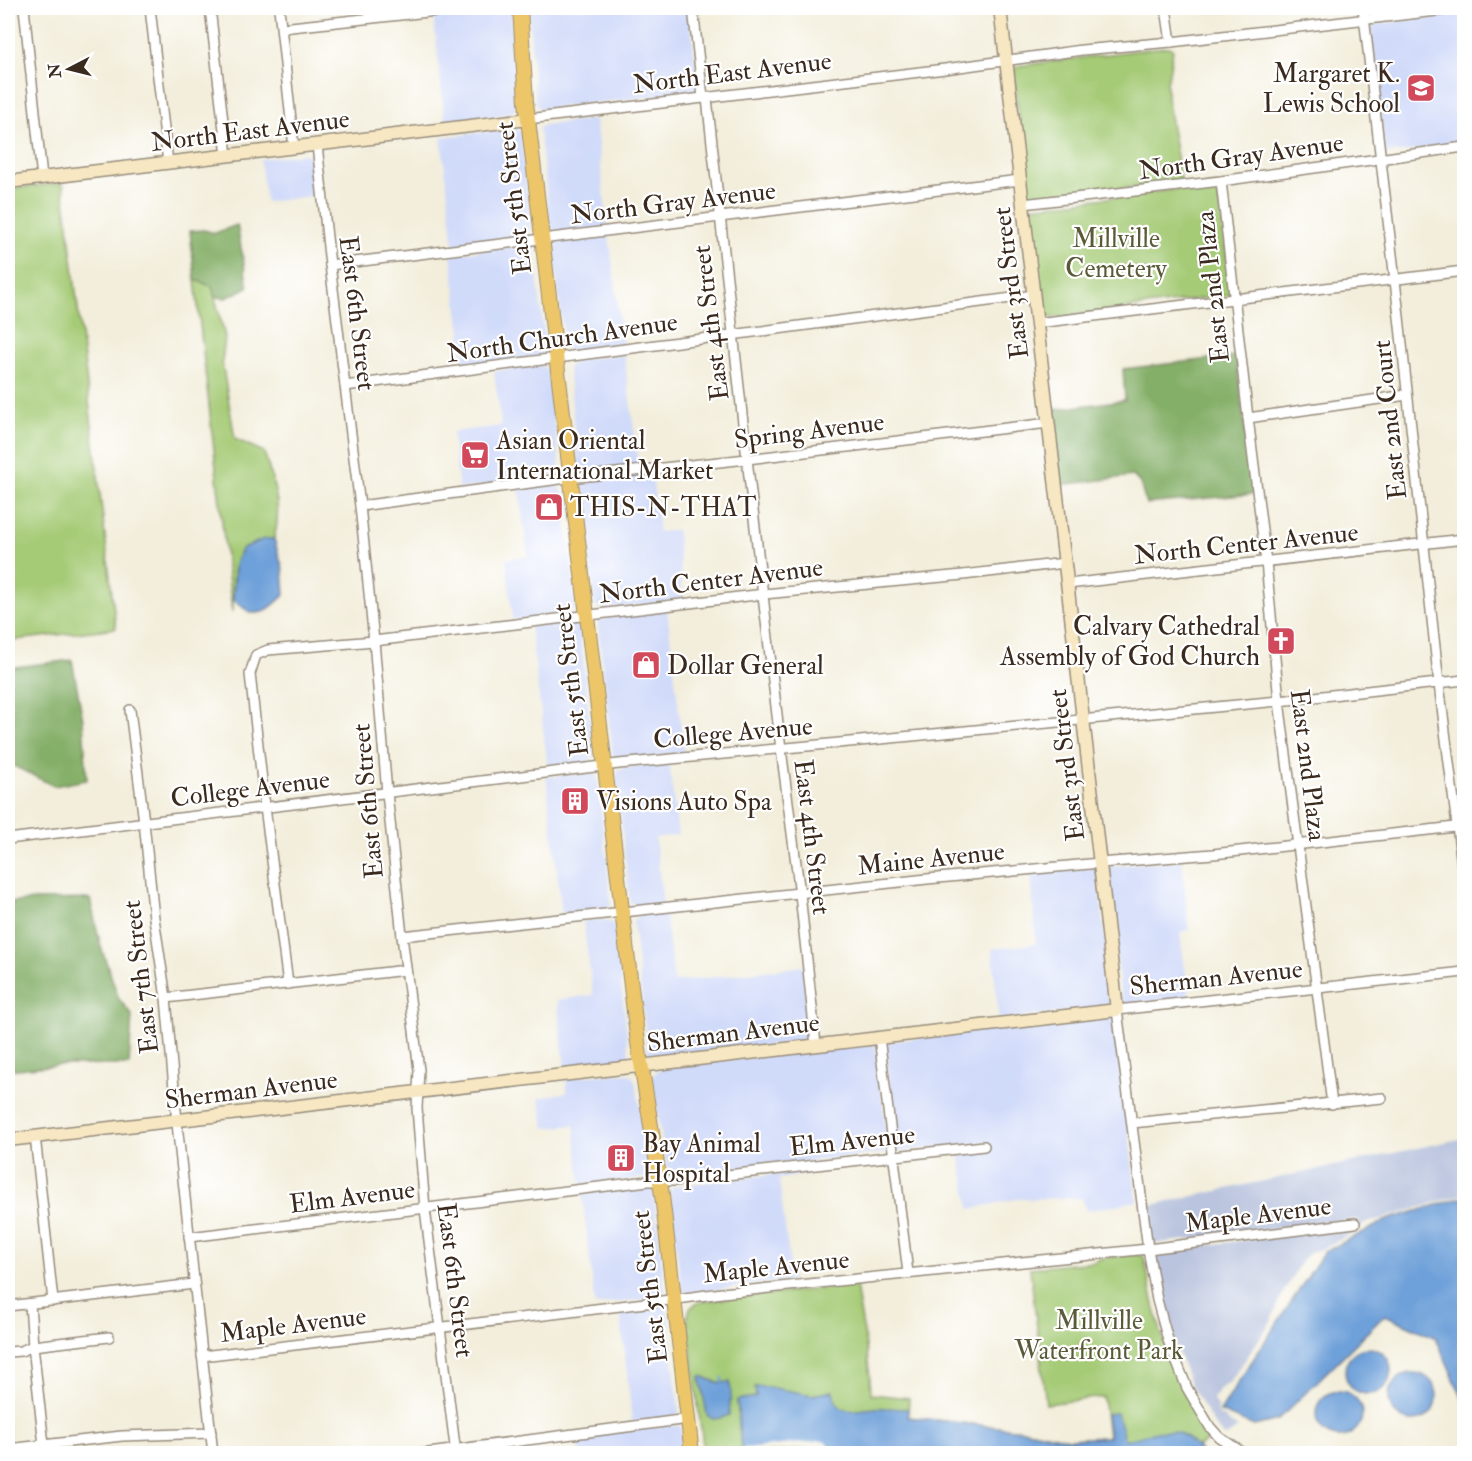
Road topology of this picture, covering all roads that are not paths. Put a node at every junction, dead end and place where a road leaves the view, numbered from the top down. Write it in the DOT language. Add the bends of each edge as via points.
graph roads {
  1 [pos="24,8"];
  2 [pos="150,8"];
  3 [pos="210,8"];
  4 [pos="279,8"];
  5 [pos="464,8"];
  6 [pos="520,8"];
  7 [pos="693,8"];
  8 [pos="1000,8"];
  9 [pos="1166,8"];
  10 [pos="1363,8"];
  11 [pos="1462,8"];
  12 [pos="1364,19"];
  13 [pos="282,28"];
  14 [pos="1171,42"];
  15 [pos="1006,60"];
  16 [pos="705,98"];
  17 [pos="528,119"];
  18 [pos="317,145"];
  19 [pos="1464,147"];
  20 [pos="294,148"];
  21 [pos="226,156"];
  22 [pos="1380,158"];
  23 [pos="168,163"];
  24 [pos="42,178"];
  25 [pos="1020,180"];
  26 [pos="1221,181"];
  27 [pos="8,182"];
  28 [pos="1023,204"];
  29 [pos="719,218"];
  30 [pos="542,239"];
  31 [pos="330,265"];
  32 [pos="1464,271"];
  33 [pos="1395,280"];
  34 [pos="1034,295"];
  35 [pos="1234,300"];
  36 [pos="1037,323"];
  37 [pos="733,335"];
  38 [pos="556,358"];
  39 [pos="345,386"];
  40 [pos="1407,395"];
  41 [pos="1248,418"];
  42 [pos="1049,423"];
  43 [pos="747,459"];
  44 [pos="571,479"];
  45 [pos="360,506"];
  46 [pos="1464,539"];
  47 [pos="1423,544"];
  48 [pos="1266,562"];
  49 [pos="1065,563"];
  50 [pos="1068,584"];
  51 [pos="764,594"];
  52 [pos="587,616"];
  53 [pos="374,641"];
  54 [pos="1464,680"];
  55 [pos="1439,684"];
  56 [pos="1279,701"];
  57 [pos="130,710"];
  58 [pos="1084,720"];
  59 [pos="780,749"];
  60 [pos="605,766"];
  61 [pos="387,793"];
  62 [pos="265,807"];
  63 [pos="144,822"];
  64 [pos="1461,826"];
  65 [pos="8,839"];
  66 [pos="1297,845"];
  67 [pos="1100,863"];
  68 [pos="1464,881"];
  69 [pos="800,894"];
  70 [pos="622,913"];
  71 [pos="402,936"];
  72 [pos="406,970"];
  73 [pos="1464,972"];
  74 [pos="288,984"];
  75 [pos="1317,989"];
  76 [pos="166,998"];
  77 [pos="1117,1010"];
  78 [pos="879,1037"];
  79 [pos="816,1045"];
  80 [pos="641,1065"];
  81 [pos="419,1091"];
  82 [pos="1382,1098"];
  83 [pos="1332,1104"];
  84 [pos="176,1120"];
  85 [pos="1132,1123"];
  86 [pos="35,1136"];
  87 [pos="8,1140"];
  88 [pos="984,1146"];
  89 [pos="894,1156"];
  90 [pos="660,1181"];
  91 [pos="425,1209"];
  92 [pos="1354,1223"];
  93 [pos="189,1237"];
  94 [pos="1148,1249"];
  95 [pos="908,1273"];
  96 [pos="194,1284"];
  97 [pos="674,1299"];
  98 [pos="53,1301"];
  99 [pos="30,1304"];
  100 [pos="8,1306"];
  101 [pos="441,1328"];
  102 [pos="109,1337"];
  103 [pos="33,1346"];
  104 [pos="8,1352"];
  105 [pos="202,1356"];
  106 [pos="688,1419"];
  107 [pos="211,1433"];
  108 [pos="8,1449"];
  109 [pos="45,1449"];
  110 [pos="456,1452"];
  111 [pos="213,1454"];
  112 [pos="421,1454"];
  113 [pos="692,1454"];
  114 [pos="1245,1454"];
  1 -- 24 [label="street"];
  2 -- 23 [label="street"];
  3 -- 21 [label="street"];
  4 -- 13 [label="street"];
  5 -- 13 [label="street"];
  6 -- 17 [label="main road, East 5th Street"];
  7 -- 16 [label="street, East 4th Street"];
  8 -- 15 [label="street, East 3rd Street"];
  9 -- 14 [label="street"];
  10 -- 12 [label="street, East 2nd Court"];
  11 -- 12 [label="street, North East Avenue"];
  12 -- 14 [label="street, North East Avenue"];
  12 -- 22 [label="street, East 2nd Court"];
  13 -- 20 [label="street"];
  14 -- 15 [label="street, North East Avenue"];
  15 -- 16 [label="street, North East Avenue"];
  15 -- 25 [label="street, East 3rd Street"];
  16 -- 17 [label="street, North East Avenue"];
  16 -- 29 [label="street, East 4th Street"];
  17 -- 18 [label="street, North East Avenue"];
  17 -- 30 [label="main road, East 5th Street"];
  18 -- 20 [label="street, North East Avenue"];
  18 -- 31 [label="street, East 6th Street"];
  19 -- 22 [label="street, North Gray Avenue"];
  20 -- 21 [label="street, North East Avenue"];
  21 -- 23 [label="street, North East Avenue"];
  22 -- 26 [label="street, North Gray Avenue"];
  22 -- 33 [label="street, East 2nd Court"];
  23 -- 24 [label="street, North East Avenue"];
  24 -- 27 [label="street, North East Avenue"];
  25 -- 28 [label="street, East 3rd Street"];
  25 -- 29 [label="street, North Gray Avenue"];
  26 -- 28 [label="street, North Gray Avenue"];
  26 -- 35 [label="street, East 2nd Plaza"];
  28 -- 34 [label="street, East 3rd Street"];
  29 -- 30 [label="street, North Gray Avenue"];
  29 -- 37 [label="street, East 4th Street"];
  30 -- 31 [label="street, North Gray Avenue"];
  30 -- 38 [label="main road, East 5th Street"];
  31 -- 39 [label="street, East 6th Street"];
  32 -- 33 [label="street"];
  33 -- 35 [label="street"];
  33 -- 40 [label="street, East 2nd Court"];
  34 -- 36 [label="street, East 3rd Street"];
  34 -- 37 [label="street, North Church Avenue"];
  35 -- 36 [label="street"];
  35 -- 41 [label="street, East 2nd Plaza"];
  36 -- 42 [label="street, East 3rd Street"];
  37 -- 38 [label="street, North Church Avenue"];
  37 -- 43 [label="street, East 4th Street"];
  38 -- 39 [label="street, North Church Avenue"];
  38 -- 44 [label="main road, East 5th Street"];
  39 -- 45 [label="street, East 6th Street"];
  40 -- 41 [label="street"];
  40 -- 47 [label="street, East 2nd Court"];
  41 -- 48 [label="street, East 2nd Plaza"];
  42 -- 43 [label="street, Spring Avenue"];
  42 -- 49 [label="street, East 3rd Street"];
  43 -- 44 [label="street, Spring Avenue"];
  43 -- 51 [label="street, East 4th Street"];
  44 -- 45 [label="street, Spring Avenue"];
  44 -- 52 [label="main road, East 5th Street"];
  45 -- 53 [label="street, East 6th Street"];
  46 -- 47 [label="street, North Center Avenue"];
  47 -- 48 [label="street, North Center Avenue"];
  47 -- 55 [label="street, East 2nd Court"];
  48 -- 50 [label="street, North Center Avenue"];
  48 -- 56 [label="street, East 2nd Plaza"];
  49 -- 50 [label="street, East 3rd Street"];
  49 -- 51 [label="street, North Center Avenue"];
  50 -- 58 [label="street, East 3rd Street"];
  51 -- 52 [label="street, North Center Avenue"];
  51 -- 59 [label="street, East 4th Street"];
  52 -- 53 [label="street, North Center Avenue"];
  52 -- 60 [label="main road, East 5th Street"];
  53 -- 61 [label="street, East 6th Street"];
  53 -- 62 [label="street, North Center Avenue" via="268,650 256,655 250,674"];
  54 -- 55 [label="street, College Avenue"];
  55 -- 56 [label="street, College Avenue"];
  55 -- 64 [label="street, East 2nd Court"];
  56 -- 58 [label="street, College Avenue"];
  56 -- 66 [label="street, East 2nd Plaza"];
  57 -- 63 [label="street, East 7th Street"];
  58 -- 59 [label="street, College Avenue"];
  58 -- 67 [label="street, East 3rd Street"];
  59 -- 60 [label="street, College Avenue"];
  59 -- 69 [label="street, East 4th Street"];
  60 -- 61 [label="street, College Avenue"];
  60 -- 70 [label="main road, East 5th Street"];
  61 -- 62 [label="street, College Avenue"];
  61 -- 71 [label="street, East 6th Street"];
  62 -- 63 [label="street, College Avenue"];
  62 -- 74 [label="street"];
  63 -- 65 [label="street, College Avenue"];
  63 -- 76 [label="street, East 7th Street"];
  64 -- 66 [label="street, Maine Avenue"];
  64 -- 68 [label="street, East 2nd Court"];
  66 -- 67 [label="street, Maine Avenue"];
  66 -- 75 [label="street, East 2nd Plaza"];
  67 -- 69 [label="street, Maine Avenue"];
  67 -- 77 [label="street, East 3rd Street"];
  69 -- 70 [label="street, Maine Avenue"];
  69 -- 79 [label="street, East 4th Street"];
  70 -- 71 [label="street, Maine Avenue"];
  70 -- 80 [label="main road, East 5th Street"];
  71 -- 72 [label="street, East 6th Street"];
  72 -- 74 [label="street"];
  72 -- 81 [label="street, East 6th Street"];
  73 -- 75 [label="street, Sherman Avenue"];
  74 -- 76 [label="street"];
  75 -- 77 [label="street, Sherman Avenue"];
  75 -- 83 [label="street, East 2nd Plaza"];
  76 -- 84 [label="street, East 7th Street"];
  77 -- 78 [label="street, Sherman Avenue"];
  77 -- 85 [label="street, East 3rd Street"];
  78 -- 79 [label="street, Sherman Avenue"];
  78 -- 89 [label="street"];
  79 -- 80 [label="street, Sherman Avenue"];
  80 -- 81 [label="street, Sherman Avenue"];
  80 -- 90 [label="main road, East 5th Street"];
  81 -- 84 [label="street, Sherman Avenue"];
  81 -- 91 [label="street, East 6th Street"];
  82 -- 83 [label="street"];
  83 -- 85 [label="street"];
  84 -- 86 [label="street, Sherman Avenue"];
  84 -- 93 [label="street, East 7th Street"];
  85 -- 94 [label="street, East 3rd Street"];
  86 -- 87 [label="street, Sherman Avenue"];
  86 -- 98 [label="street"];
  88 -- 89 [label="street, Elm Avenue"];
  89 -- 90 [label="street, Elm Avenue"];
  89 -- 95 [label="street"];
  90 -- 91 [label="street, Elm Avenue"];
  90 -- 97 [label="main road, East 5th Street"];
  91 -- 93 [label="street, Elm Avenue"];
  91 -- 101 [label="street, East 6th Street"];
  92 -- 94 [label="street, Maple Avenue"];
  93 -- 96 [label="street, East 7th Street"];
  94 -- 95 [label="street, Maple Avenue"];
  94 -- 114 [label="street, East 3rd Street" via="1168,1340 1187,1388 1210,1427"];
  95 -- 97 [label="street, Maple Avenue"];
  96 -- 98 [label="street"];
  96 -- 105 [label="street, East 7th Street"];
  97 -- 101 [label="street, Maple Avenue"];
  97 -- 106 [label="main road, East 5th Street"];
  98 -- 99 [label="street"];
  99 -- 100 [label="street"];
  99 -- 103 [label="street"];
  101 -- 105 [label="street, Maple Avenue"];
  101 -- 110 [label="street, East 6th Street"];
  102 -- 103 [label="street"];
  103 -- 104 [label="street"];
  103 -- 109 [label="street"];
  105 -- 107 [label="street, East 7th Street"];
  106 -- 110 [label="street"];
  106 -- 113 [label="main road, East 5th Street"];
  107 -- 109 [label="street" via="122,1436"];
  107 -- 111 [label="street, East 7th Street"];
  108 -- 109 [label="street"];
  110 -- 112 [label="street"];
}
